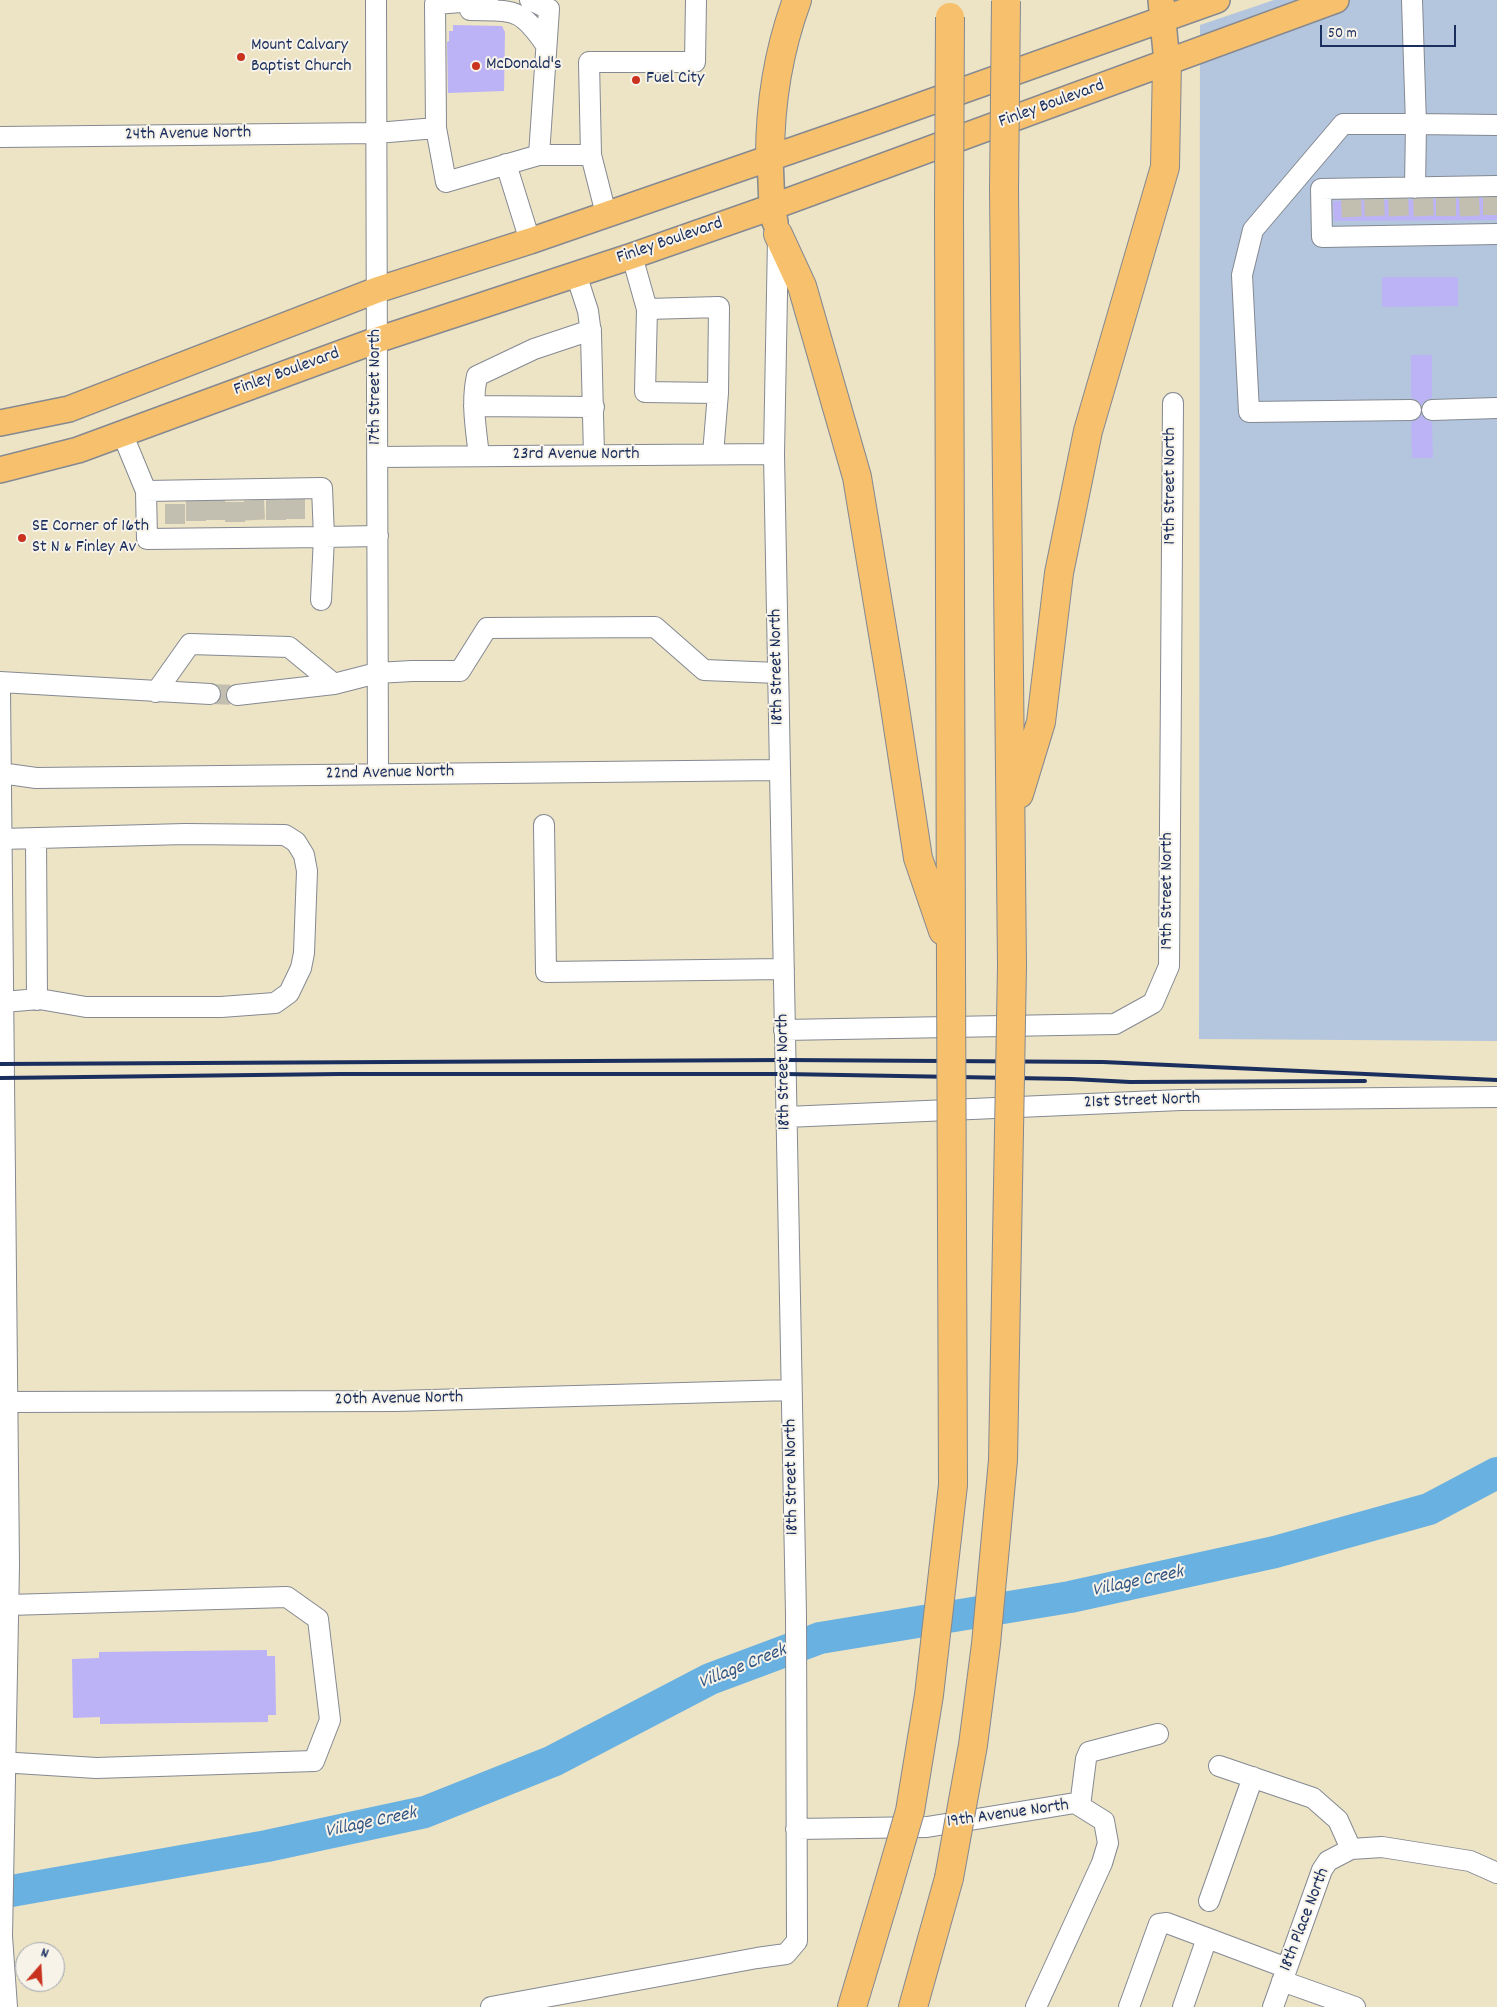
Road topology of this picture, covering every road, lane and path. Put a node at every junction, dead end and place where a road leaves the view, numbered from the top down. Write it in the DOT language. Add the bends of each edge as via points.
graph roads {
  1 [pos="376,0"];
  2 [pos="488,0"];
  3 [pos="530,0"];
  4 [pos="696,0"];
  5 [pos="797,0"];
  6 [pos="1006,0"];
  7 [pos="1217,0"];
  8 [pos="1336,0"];
  9 [pos="1412,0"];
  10 [pos="435,2"];
  11 [pos="949,8"];
  12 [pos="1162,10"];
  13 [pos="546,45"];
  14 [pos="1167,63"];
  15 [pos="436,118"];
  16 [pos="1416,124"];
  17 [pos="1497,125"];
  18 [pos="377,133"];
  19 [pos="0,137"];
  20 [pos="539,155"];
  21 [pos="591,155"];
  22 [pos="770,157"];
  23 [pos="506,164"];
  24 [pos="1494,189"];
  25 [pos="1411,191"];
  26 [pos="772,207"];
  27 [pos="606,214"];
  28 [pos="1495,229"];
  29 [pos="778,234"];
  30 [pos="530,241"];
  31 [pos="632,256"];
  32 [pos="576,274"];
  33 [pos="377,290"];
  34 [pos="647,309"];
  35 [pos="591,330"];
  36 [pos="377,340"];
  37 [pos="718,393"];
  38 [pos="1173,403"];
  39 [pos="474,406"];
  40 [pos="594,407"];
  41 [pos="1497,408"];
  42 [pos="1411,410"];
  43 [pos="1432,410"];
  44 [pos="0,424"];
  45 [pos="122,434"];
  46 [pos="712,454"];
  47 [pos="774,454"];
  48 [pos="479,456"];
  49 [pos="594,456"];
  50 [pos="378,457"];
  51 [pos="0,470"];
  52 [pos="146,491"];
  53 [pos="378,536"];
  54 [pos="324,537"];
  55 [pos="321,600"];
  56 [pos="778,673"];
  57 [pos="378,674"];
  58 [pos="0,682"];
  59 [pos="334,684"];
  60 [pos="0,692"];
  61 [pos="156,692"];
  62 [pos="210,694"];
  63 [pos="237,695"];
  64 [pos="780,770"];
  65 [pos="0,773"];
  66 [pos="378,774"];
  67 [pos="1011,820"];
  68 [pos="544,825"];
  69 [pos="36,838"];
  70 [pos="1,839"];
  71 [pos="950,960"];
  72 [pos="784,969"];
  73 [pos="37,1000"];
  74 [pos="3,1002"];
  75 [pos="784,1030"];
  76 [pos="1497,1097"];
  77 [pos="786,1117"];
  78 [pos="791,1390"];
  79 [pos="7,1402"];
  80 [pos="8,1605"];
  81 [pos="1158,1734"];
  82 [pos="3,1762"];
  83 [pos="1219,1766"];
  84 [pos="1253,1777"];
  85 [pos="1080,1806"];
  86 [pos="796,1829"];
  87 [pos="1351,1849"];
  88 [pos="1497,1873"];
  89 [pos="1208,1900"];
  90 [pos="1207,1938"];
  91 [pos="1285,1974"];
  92 [pos="7,2007"];
  93 [pos="491,2007"];
  94 [pos="852,2007"];
  95 [pos="913,2007"];
  96 [pos="1036,2007"];
  97 [pos="1129,2007"];
  98 [pos="1183,2007"];
  99 [pos="1273,2007"];
  100 [pos="1355,2007"];
  1 -- 18 [label="street, 17th Street North"];
  2 -- 10 [label="street"];
  3 -- 13 [label="street" via="548,9"];
  4 -- 21 [label="street" via="695,62 589,62"];
  5 -- 22 [label="highway" via="786,30 774,87"];
  6 -- 67 [label="highway, bridge" via="1004,190"];
  7 -- 12 [label="main road"];
  8 -- 14 [label="main road, Finley Boulevard"];
  9 -- 16 [label="street"];
  10 -- 15 [label="street"];
  11 -- 71 [label="highway, bridge"];
  12 -- 14 [label="main road"];
  12 -- 22 [label="main road" via="877,122"];
  13 -- 15 [label="street" via="532,26 516,13 454,12 443,32 443,86"];
  13 -- 20 [label="street"];
  14 -- 26 [label="main road, Finley Boulevard"];
  14 -- 67 [label="highway" via="1165,167 1088,431 1059,573 1041,722"];
  15 -- 18 [label="street, 24th Avenue North"];
  15 -- 23 [label="street" via="446,182"];
  16 -- 17 [label="street"];
  16 -- 25 [label="street"];
  16 -- 42 [label="street" via="1342,124 1253,230 1242,275 1249,412"];
  18 -- 19 [label="street, 24th Avenue North"];
  18 -- 33 [label="street, 17th Street North"];
  20 -- 21 [label="street"];
  20 -- 23 [label="street"];
  21 -- 27 [label="street"];
  22 -- 26 [label="main road, 18th Street North"];
  22 -- 27 [label="main road"];
  23 -- 30 [label="street"];
  24 -- 25 [label="street"];
  25 -- 28 [label="street" via="1321,189 1322,237 1352,229"];
  26 -- 29 [label="main road, 18th Street North"];
  26 -- 31 [label="main road, Finley Boulevard"];
  27 -- 30 [label="main road"];
  29 -- 47 [label="street, 18th Street North"];
  29 -- 71 [label="highway" via="802,286 856,477 918,858"];
  30 -- 33 [label="main road"];
  31 -- 32 [label="main road, Finley Boulevard"];
  31 -- 34 [label="street"];
  32 -- 35 [label="street"];
  32 -- 36 [label="main road, Finley Boulevard"];
  33 -- 36 [label="street, 17th Street North"];
  33 -- 44 [label="main road" via="69,409"];
  34 -- 37 [label="street" via="645,392"];
  34 -- 37 [label="street" via="718,307"];
  35 -- 39 [label="street" via="534,350 477,376"];
  35 -- 40 [label="street"];
  36 -- 45 [label="main road, Finley Boulevard"];
  36 -- 50 [label="street, 17th Street North"];
  37 -- 46 [label="street"];
  38 -- 75 [label="street, 19th Street North" via="1169,966 1153,1003 1115,1024"];
  39 -- 40 [label="street"];
  39 -- 48 [label="street"];
  40 -- 49 [label="street"];
  41 -- 43 [label="street"];
  45 -- 51 [label="main road, Finley Boulevard" via="78,450"];
  45 -- 52 [label="street"];
  46 -- 47 [label="street, 23rd Avenue North"];
  46 -- 49 [label="street, 23rd Avenue North"];
  47 -- 56 [label="street, 18th Street North"];
  48 -- 49 [label="street, 23rd Avenue North"];
  48 -- 50 [label="street, 23rd Avenue North"];
  50 -- 53 [label="street, 17th Street North"];
  52 -- 54 [label="street" via="175,496 245,495 285,494 322,488"];
  52 -- 54 [label="street" via="147,539 174,531 285,529"];
  53 -- 54 [label="street"];
  53 -- 57 [label="street, 17th Street North"];
  54 -- 55 [label="street"];
  56 -- 57 [label="street" via="704,670 655,627 635,627 487,628 460,670"];
  56 -- 64 [label="street, 18th Street North"];
  57 -- 59 [label="street"];
  57 -- 66 [label="street, 17th Street North"];
  58 -- 61 [label="street"];
  59 -- 61 [label="street" via="289,647 190,644"];
  59 -- 63 [label="street"];
  60 -- 65 [label="street"];
  61 -- 62 [label="street"];
  64 -- 66 [label="street, 22nd Avenue North"];
  64 -- 72 [label="street, 18th Street North"];
  65 -- 66 [label="street, 22nd Avenue North" via="36,778"];
  65 -- 70 [label="street"];
  67 -- 95 [label="highway, bridge" via="1012,966 1003,1460 973,1745 949,1878"];
  68 -- 72 [label="street" via="546,972"];
  69 -- 70 [label="street"];
  69 -- 73 [label="street"];
  69 -- 73 [label="street" via="185,834 285,836 296,842 304,855 307,871 301,968 289,993 275,1003 221,1008 86,1007"];
  70 -- 74 [label="street"];
  71 -- 94 [label="highway, bridge" via="953,1485 929,1695 910,1810"];
  72 -- 75 [label="street, 18th Street North"];
  73 -- 74 [label="street"];
  74 -- 79 [label="street"];
  75 -- 77 [label="street, 18th Street North"];
  76 -- 77 [label="street, 21st Street North" via="1181,1100"];
  77 -- 78 [label="street, 18th Street North"];
  78 -- 79 [label="street, 20th Avenue North" via="396,1401"];
  78 -- 86 [label="street, 18th Street North"];
  79 -- 80 [label="street"];
  80 -- 82 [label="street"];
  80 -- 82 [label="street" via="287,1597 318,1619 330,1720 314,1761 96,1768"];
  81 -- 85 [label="street" via="1089,1752"];
  82 -- 92 [label="street" via="2,1936"];
  83 -- 84 [label="street"];
  84 -- 87 [label="street" via="1313,1798 1338,1820"];
  84 -- 89 [label="street"];
  85 -- 86 [label="street, 19th Avenue North" via="1075,1803 927,1827"];
  85 -- 96 [label="street, 19th Avenue North" via="1104,1821 1108,1843 1102,1863"];
  86 -- 93 [label="street, 18th Street North" via="797,1941 786,1954"];
  87 -- 88 [label="street" via="1382,1848 1470,1861"];
  87 -- 91 [label="street, 18th Place North" via="1328,1861 1322,1870"];
  90 -- 91 [label="street"];
  90 -- 97 [label="street" via="1167,1922 1159,1924"];
  90 -- 98 [label="street"];
  91 -- 99 [label="street, 18th Place North"];
  91 -- 100 [label="street"];
}
